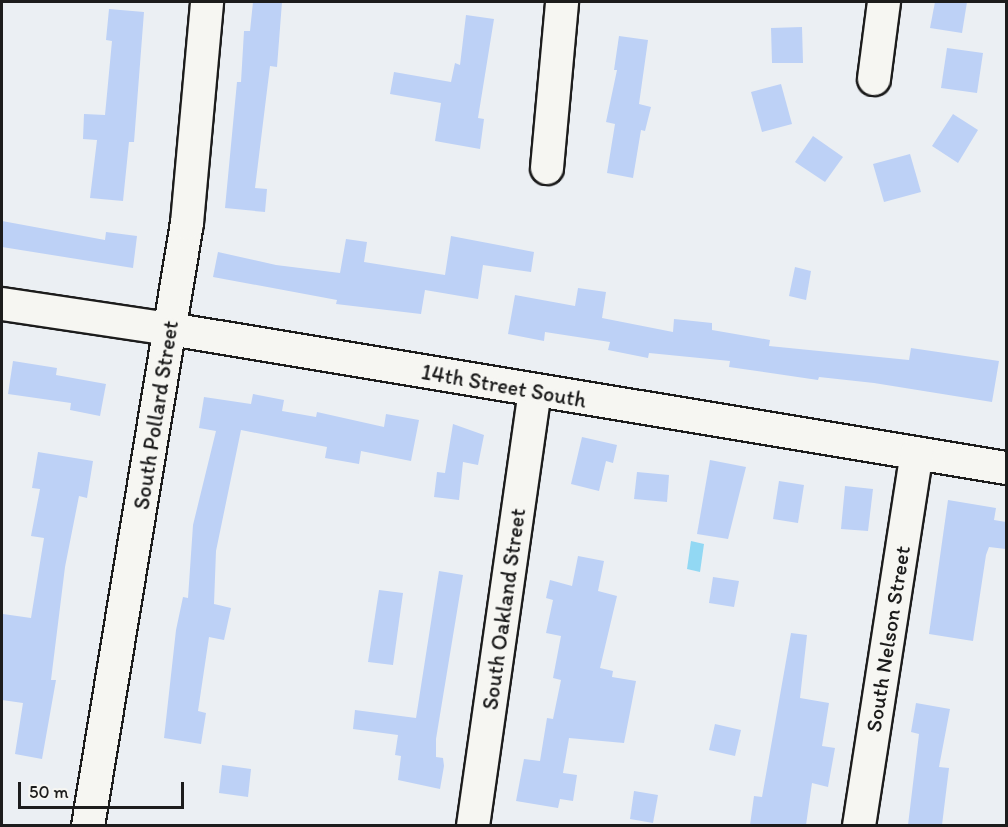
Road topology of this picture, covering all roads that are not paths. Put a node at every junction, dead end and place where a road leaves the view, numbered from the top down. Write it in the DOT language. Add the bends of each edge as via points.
graph roads {
  1 [pos="207,2"];
  2 [pos="562,2"];
  3 [pos="884,2"];
  4 [pos="874,79"];
  5 [pos="547,168"];
  6 [pos="2,304"];
  7 [pos="170,329"];
  8 [pos="535,392"];
  9 [pos="917,453"];
  10 [pos="1006,468"];
  11 [pos="87,825"];
  12 [pos="473,825"];
  13 [pos="859,825"];
  1 -- 7 [label="street, South Pollard Street" via="187,223"];
  2 -- 5 [label="street"];
  3 -- 4 [label="street"];
  6 -- 7 [label="street, 14th Street South"];
  7 -- 8 [label="street, 14th Street South"];
  7 -- 11 [label="street, South Pollard Street"];
  8 -- 9 [label="street, 14th Street South"];
  8 -- 12 [label="street, South Oakland Street"];
  9 -- 10 [label="street, 14th Street South"];
  9 -- 13 [label="street, South Nelson Street"];
}
